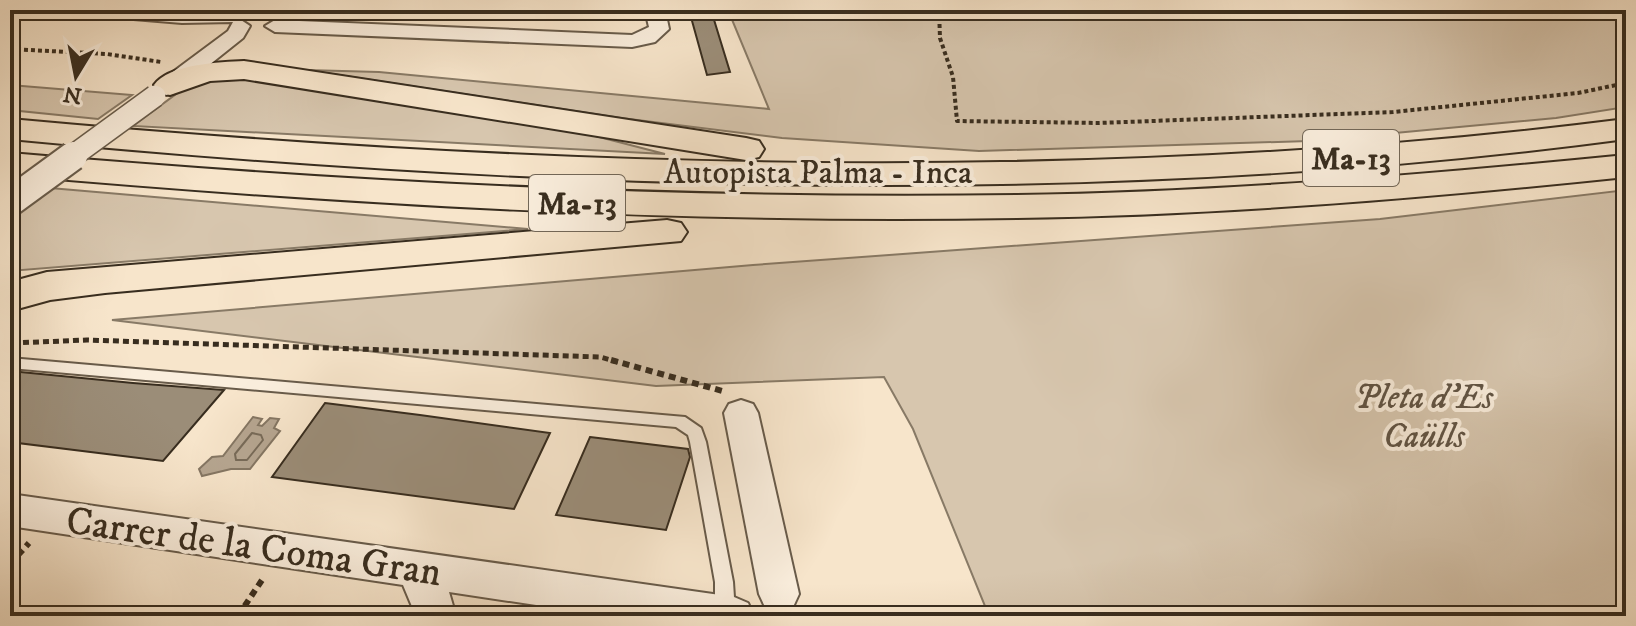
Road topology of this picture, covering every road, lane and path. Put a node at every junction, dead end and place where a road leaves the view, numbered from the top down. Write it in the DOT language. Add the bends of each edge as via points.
graph roads {
  1 [pos="97,10"];
  2 [pos="298,10"];
  3 [pos="655,10"];
  4 [pos="939,10"];
  5 [pos="251,21"];
  6 [pos="10,49"];
  7 [pos="198,65"];
  8 [pos="269,73"];
  9 [pos="1626,83"];
  10 [pos="162,91"];
  11 [pos="10,129"];
  12 [pos="1626,129"];
  13 [pos="10,164"];
  14 [pos="1626,166"];
  15 [pos="1074,171"];
  16 [pos="10,202"];
  17 [pos="1145,205"];
  18 [pos="22,292"];
  19 [pos="10,343"];
  20 [pos="10,363"];
  21 [pos="741,413"];
  22 [pos="10,510"];
  23 [pos="29,543"];
  24 [pos="10,564"];
  25 [pos="413,567"];
  26 [pos="265,577"];
  27 [pos="779,594"];
  28 [pos="730,615"];
  29 [pos="238,616"];
  30 [pos="436,616"];
  1 -- 5 [label="street"];
  2 -- 5 [label="street" via="293,19"];
  3 -- 5 [label="street" via="659,29 632,41"];
  4 -- 9 [label="path" via="957,121 1099,123 1393,112"];
  5 -- 7 [label="street"];
  5 -- 8 [label="highway" via="235,47 236,58"];
  6 -- 7 [label="path"];
  7 -- 10 [label="street"];
  8 -- 10 [label="highway" via="224,69"];
  8 -- 15 [label="highway" via="754,150 1017,159"];
  10 -- 16 [label="street, bridge"];
  11 -- 15 [label="highway, Autopista Palma - Inca / Ma-13" via="334,155 669,171"];
  12 -- 15 [label="highway, Autopista Palma - Inca / Ma-13" via="1299,162"];
  13 -- 17 [label="highway, Autopista Palma - Inca / Ma-13" via="302,189 655,207"];
  14 -- 17 [label="highway, Autopista Palma - Inca / Ma-13" via="1418,188"];
  17 -- 18 [label="highway" via="1046,224 644,233"];
  19 -- 21 [label="path" via="87,340 600,357 742,397"];
  20 -- 28 [label="lane" via="679,421 695,432 698,442"];
  21 -- 27 [label="street"];
  22 -- 25 [label="street, Carrer de la Coma Gran"];
  23 -- 24 [label="path"];
  25 -- 28 [label="street, Carrer de la Coma Gran"];
  25 -- 30 [label="street"];
  26 -- 29 [label="path"];
}
